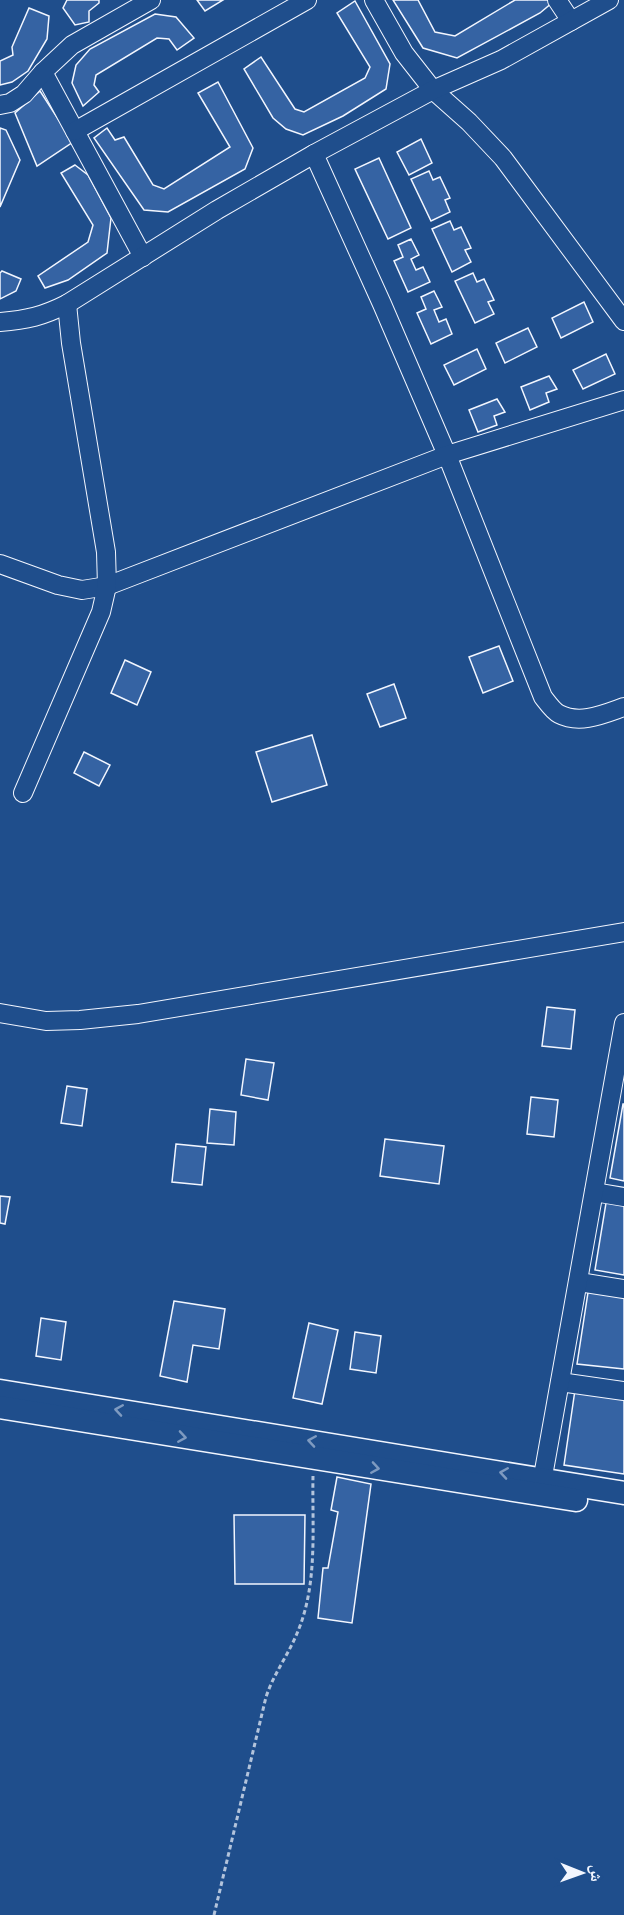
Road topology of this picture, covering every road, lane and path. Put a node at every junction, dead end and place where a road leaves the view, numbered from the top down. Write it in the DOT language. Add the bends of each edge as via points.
graph roads {
  1 [pos="151,0"];
  2 [pos="307,0"];
  3 [pos="374,0"];
  4 [pos="557,0"];
  5 [pos="609,0"];
  6 [pos="571,21"];
  7 [pos="43,72"];
  8 [pos="433,90"];
  9 [pos="0,105"];
  10 [pos="75,131"];
  11 [pos="314,154"];
  12 [pos="143,256"];
  13 [pos="67,304"];
  14 [pos="624,321"];
  15 [pos="0,322"];
  16 [pos="624,400"];
  17 [pos="447,455"];
  18 [pos="0,564"];
  19 [pos="106,586"];
  20 [pos="624,707"];
  21 [pos="23,793"];
  22 [pos="624,932"];
  23 [pos="0,1013"];
  24 [pos="624,1023"];
  25 [pos="617,1098"];
  26 [pos="594,1192"];
  27 [pos="624,1197"];
  28 [pos="579,1282"];
  29 [pos="624,1289"];
  30 [pos="560,1382"];
  31 [pos="0,1391"];
  32 [pos="624,1391"];
  33 [pos="0,1407"];
  34 [pos="313,1458"];
  35 [pos="541,1487"];
  36 [pos="624,1494"];
  37 [pos="624,1508"];
  38 [pos="214,1915"];
  1 -- 7 [label="street" via="72,45"];
  2 -- 10 [label="street"];
  3 -- 8 [label="street" via="404,53"];
  4 -- 6 [label="street"];
  5 -- 6 [label="street"];
  6 -- 8 [label="street" via="501,60"];
  7 -- 9 [label="street" via="24,94"];
  7 -- 10 [label="street"];
  8 -- 11 [label="street"];
  8 -- 14 [label="street" via="503,158"];
  10 -- 12 [label="street"];
  11 -- 12 [label="street"];
  11 -- 17 [label="street"];
  12 -- 13 [label="street"];
  13 -- 15 [label="street" via="43,316"];
  13 -- 19 [label="street" via="106,552"];
  16 -- 17 [label="street"];
  17 -- 19 [label="street"];
  17 -- 20 [label="street" via="543,697 558,714 578,719"];
  18 -- 19 [label="street" via="82,590"];
  19 -- 21 [label="street" via="101,612"];
  22 -- 23 [label="street" via="138,1014 46,1021"];
  24 -- 25 [label="street"];
  25 -- 26 [label="street"];
  26 -- 27 [label="street"];
  26 -- 28 [label="street"];
  28 -- 29 [label="street"];
  28 -- 30 [label="street"];
  30 -- 32 [label="street"];
  30 -- 35 [label="street"];
  35 -- 31 [label="main road, one-way"];
  33 -- 34 [label="main road, one-way"];
  34 -- 35 [label="main road, one-way"];
  34 -- 38 [label="path" via="309,1589 298,1632 272,1678 266,1697"];
  35 -- 36 [label="main road"];
  35 -- 37 [label="main road"];
}
